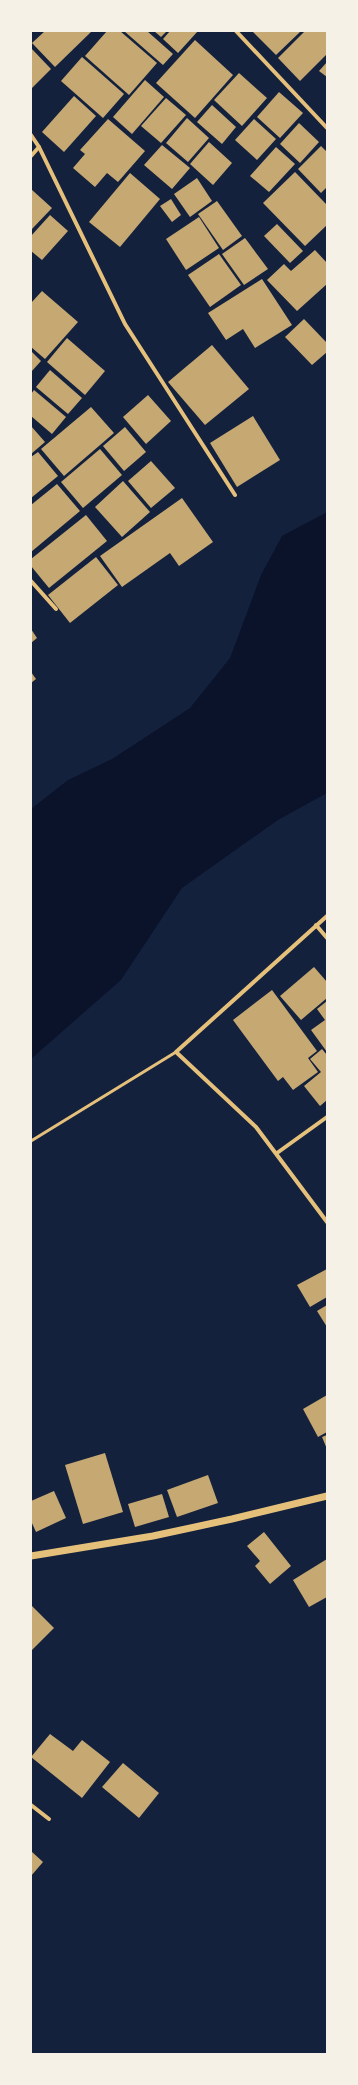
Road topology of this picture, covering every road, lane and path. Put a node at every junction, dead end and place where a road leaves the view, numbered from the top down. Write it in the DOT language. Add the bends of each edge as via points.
graph roads {
  1 [pos="236,31"];
  2 [pos="327,128"];
  3 [pos="31,135"];
  4 [pos="39,147"];
  5 [pos="31,156"];
  6 [pos="235,495"];
  7 [pos="31,581"];
  8 [pos="56,609"];
  9 [pos="327,916"];
  10 [pos="316,925"];
  11 [pos="327,938"];
  12 [pos="176,1052"];
  13 [pos="327,1117"];
  14 [pos="31,1141"];
  15 [pos="277,1153"];
  16 [pos="327,1222"];
  17 [pos="327,1496"];
  18 [pos="31,1556"];
  19 [pos="31,1805"];
  20 [pos="49,1819"];
  1 -- 2 [label="street"];
  3 -- 4 [label="street"];
  4 -- 5 [label="street"];
  4 -- 6 [label="street" via="125,324"];
  7 -- 8 [label="street"];
  9 -- 10 [label="street"];
  10 -- 11 [label="street"];
  10 -- 12 [label="street"];
  12 -- 14 [label="lane"];
  12 -- 15 [label="street" via="256,1127"];
  13 -- 15 [label="street"];
  15 -- 16 [label="street"];
  17 -- 18 [label="street" via="153,1536"];
  19 -- 20 [label="street"];
}
